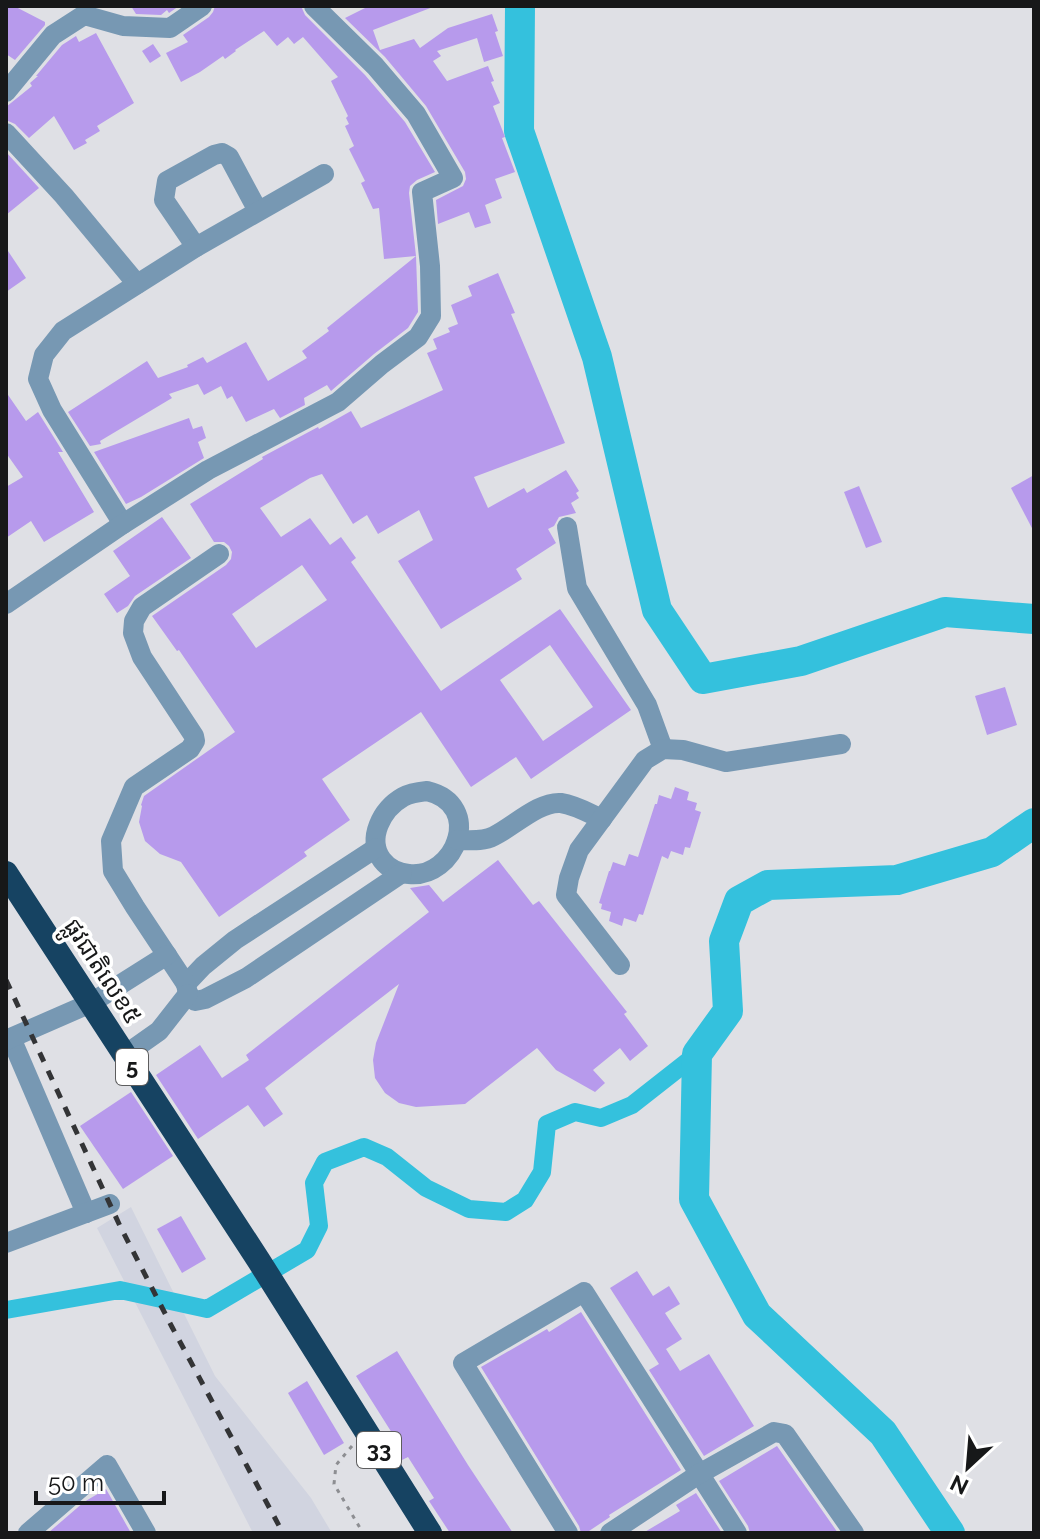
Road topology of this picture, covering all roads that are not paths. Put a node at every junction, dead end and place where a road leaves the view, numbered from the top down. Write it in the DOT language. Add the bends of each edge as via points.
graph roads {
  1 [pos="202,6"];
  2 [pos="314,6"];
  3 [pos="6,92"];
  4 [pos="6,133"];
  5 [pos="324,174"];
  6 [pos="258,211"];
  7 [pos="196,247"];
  8 [pos="137,284"];
  9 [pos="123,524"];
  10 [pos="567,527"];
  11 [pos="219,554"];
  12 [pos="6,604"];
  13 [pos="841,744"];
  14 [pos="663,749"];
  15 [pos="602,819"];
  16 [pos="457,840"];
  17 [pos="376,848"];
  18 [pos="6,873"];
  19 [pos="402,873"];
  20 [pos="167,955"];
  21 [pos="620,965"];
  22 [pos="187,989"];
  23 [pos="91,1003"];
  24 [pos="8,1039"];
  25 [pos="125,1055"];
  26 [pos="110,1204"];
  27 [pos="86,1213"];
  28 [pos="6,1243"];
  29 [pos="327,1368"];
  30 [pos="699,1474"];
  31 [pos="28,1533"];
  32 [pos="146,1533"];
  33 [pos="430,1533"];
  34 [pos="568,1533"];
  35 [pos="610,1533"];
  36 [pos="737,1533"];
  37 [pos="854,1533"];
  1 -- 3 [label="street" via="170,28 123,26 84,15 53,35"];
  2 -- 9 [label="street" via="416,114 453,178 422,192 431,316 418,337 338,402 208,470"];
  4 -- 8 [label="street"];
  5 -- 6 [label="street"];
  6 -- 7 [label="street"];
  6 -- 7 [label="street" via="222,153 167,181 164,200"];
  7 -- 8 [label="street"];
  8 -- 9 [label="street" via="63,331 44,355 38,379"];
  9 -- 12 [label="street"];
  10 -- 14 [label="street" via="577,588 647,705"];
  11 -- 20 [label="street" via="142,607 134,621 142,657 195,741 134,787 111,841 113,871"];
  13 -- 14 [label="street" via="726,762"];
  14 -- 15 [label="street" via="645,760"];
  15 -- 16 [label="street" via="558,802 492,838"];
  15 -- 21 [label="street" via="579,850 566,895"];
  16 -- 17 [label="street" via="459,815 438,794 414,792 381,818"];
  16 -- 19 [label="street" via="434,870"];
  17 -- 19 [label="street" via="391,869"];
  17 -- 22 [label="street" via="235,940 203,966"];
  18 -- 23 [label="highway, ផ្លូវជាតិលេខ៥ / 5"];
  19 -- 22 [label="street" via="246,978 195,1001"];
  20 -- 22 [label="street"];
  20 -- 23 [label="street"];
  22 -- 25 [label="street" via="159,1031"];
  23 -- 24 [label="street"];
  23 -- 25 [label="highway, ផ្លូវជាតិលេខ៥ / 5"];
  24 -- 27 [label="street"];
  25 -- 29 [label="highway, ផ្លូវជាតិលេខ៥ / 5"];
  26 -- 27 [label="street"];
  27 -- 28 [label="street"];
  29 -- 33 [label="highway, 33"];
  30 -- 34 [label="street" via="584,1292 463,1363"];
  30 -- 35 [label="street"];
  30 -- 36 [label="street"];
  30 -- 37 [label="street" via="774,1432 785,1434"];
  31 -- 32 [label="street" via="107,1465"];
}
